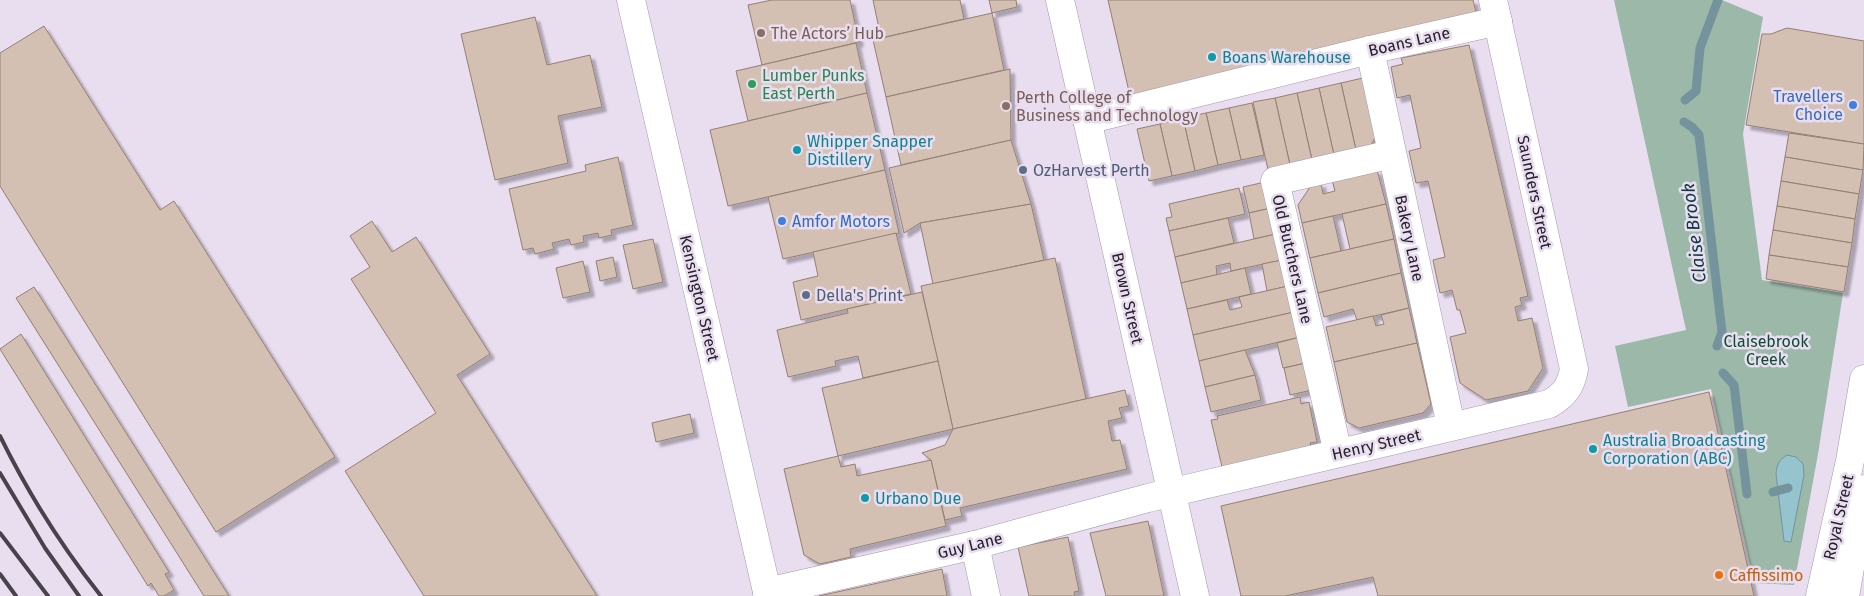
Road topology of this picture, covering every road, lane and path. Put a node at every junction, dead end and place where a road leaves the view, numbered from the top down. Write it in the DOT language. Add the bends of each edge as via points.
graph roads {
  1 [pos="631,0"];
  2 [pos="1060,0"];
  3 [pos="1496,11"];
  4 [pos="1370,50"];
  5 [pos="1087,120"];
  6 [pos="1392,154"];
  7 [pos="1864,379"];
  8 [pos="1571,383"];
  9 [pos="1451,426"];
  10 [pos="1338,453"];
  11 [pos="1864,489"];
  12 [pos="1172,493"];
  13 [pos="975,545"];
  14 [pos="768,594"];
  15 [pos="986,596"];
  16 [pos="1195,596"];
  17 [pos="1820,596"];
  18 [pos="1845,596"];
  1 -- 14 [label="street, Kensington Street"];
  2 -- 5 [label="street, Brown Street"];
  3 -- 4 [label="street, Boans Lane"];
  3 -- 8 [label="street, Saunders Street" via="1571,350 1574,369"];
  4 -- 5 [label="street, Boans Lane"];
  4 -- 6 [label="street, Bakery Lane"];
  5 -- 12 [label="street, Brown Street"];
  6 -- 9 [label="street, Bakery Lane"];
  6 -- 10 [label="street, Old Butchers Lane" via="1275,181"];
  7 -- 17 [label="street, Royal Street" via="1850,461"];
  8 -- 9 [label="street, Henry Street" via="1563,396 1550,404"];
  9 -- 10 [label="street, Henry Street"];
  10 -- 12 [label="street, Henry Street"];
  11 -- 18 [label="street, Royal Street"];
  12 -- 13 [label="street, Guy Lane"];
  12 -- 16 [label="street, Brown Street"];
  13 -- 14 [label="street, Guy Lane"];
  13 -- 15 [label="street"];
}
